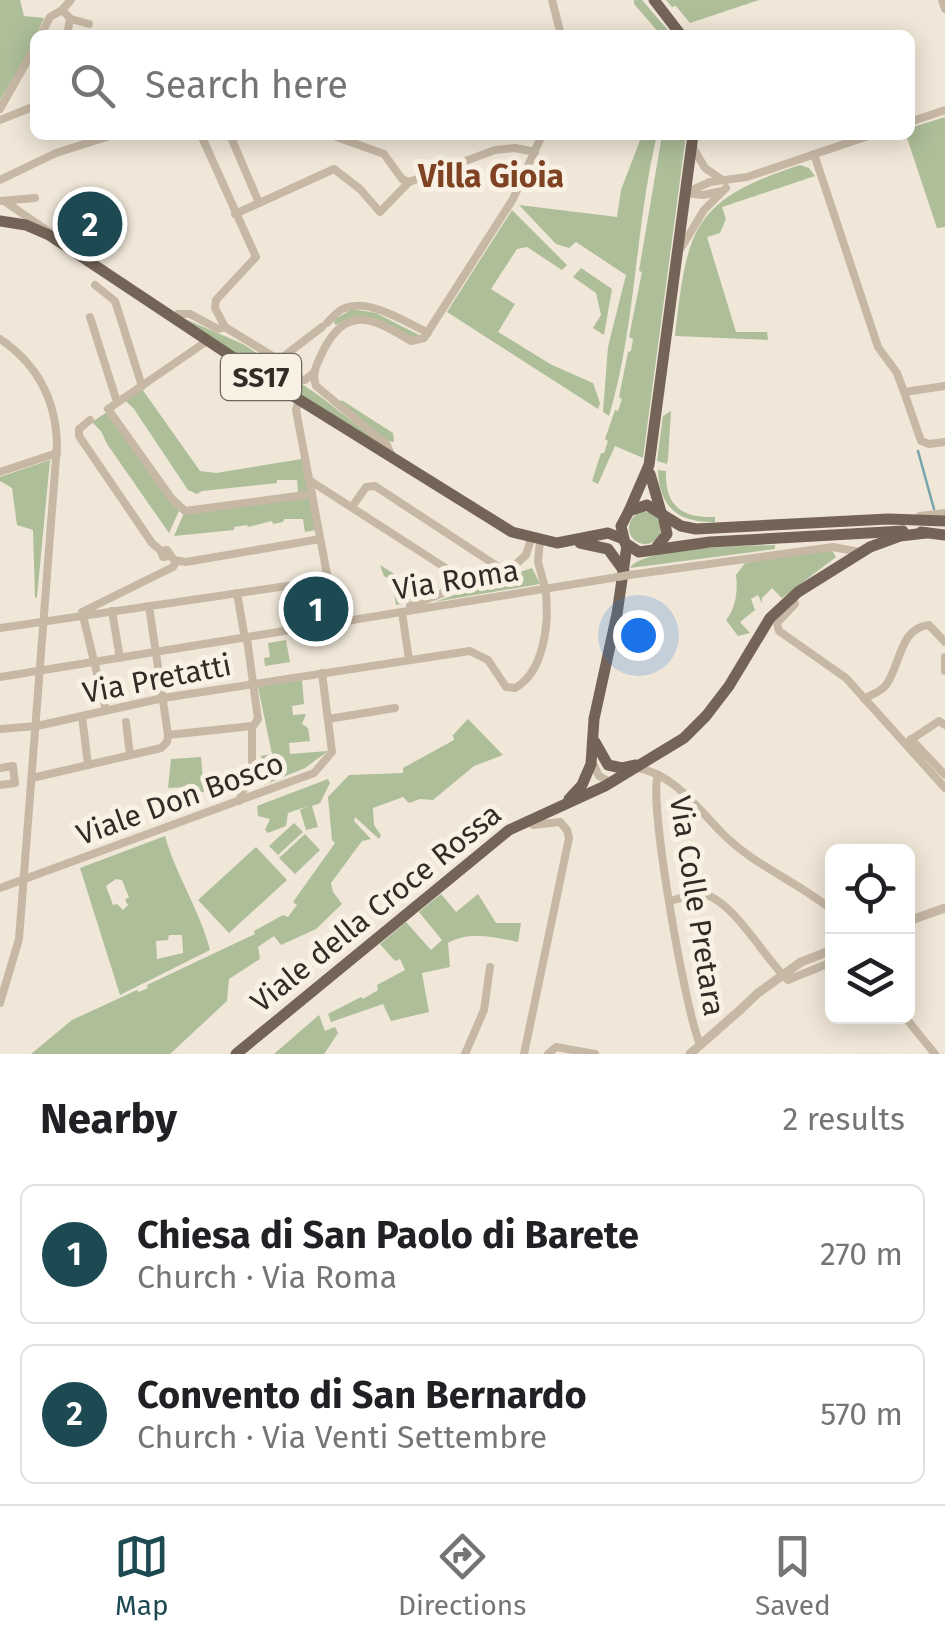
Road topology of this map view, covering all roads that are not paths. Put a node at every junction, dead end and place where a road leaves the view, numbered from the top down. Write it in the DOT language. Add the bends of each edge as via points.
graph roads {
  1 [pos="70,0"];
  2 [pos="552,0"];
  3 [pos="654,0"];
  4 [pos="942,0"];
  5 [pos="945,9"];
  6 [pos="62,10"];
  7 [pos="70,19"];
  8 [pos="89,24"];
  9 [pos="44,30"];
  10 [pos="69,30"];
  11 [pos="561,30"];
  12 [pos="677,30"];
  13 [pos="30,56"];
  14 [pos="0,109"];
  15 [pos="30,109"];
  16 [pos="945,110"];
  17 [pos="0,120"];
  18 [pos="915,120"];
  19 [pos="98,140"];
  20 [pos="203,140"];
  21 [pos="232,140"];
  22 [pos="347,140"];
  23 [pos="540,140"];
  24 [pos="693,140"];
  25 [pos="856,140"];
  26 [pos="535,152"];
  27 [pos="814,154"];
  28 [pos="0,180"];
  29 [pos="409,182"];
  30 [pos="726,184"];
  31 [pos="685,193"];
  32 [pos="36,198"];
  33 [pos="2,201"];
  34 [pos="259,203"];
  35 [pos="236,214"];
  36 [pos="0,220"];
  37 [pos="50,235"];
  38 [pos="676,258"];
  39 [pos="95,284"];
  40 [pos="90,317"];
  41 [pos="174,318"];
  42 [pos="324,325"];
  43 [pos="225,327"];
  44 [pos="333,333"];
  45 [pos="428,334"];
  46 [pos="0,338"];
  47 [pos="207,341"];
  48 [pos="279,360"];
  49 [pos="314,372"];
  50 [pos="142,386"];
  51 [pos="945,386"];
  52 [pos="904,392"];
  53 [pos="298,400"];
  54 [pos="117,402"];
  55 [pos="90,420"];
  56 [pos="945,442"];
  57 [pos="57,454"];
  58 [pos="392,457"];
  59 [pos="649,465"];
  60 [pos="0,472"];
  61 [pos="310,480"];
  62 [pos="312,494"];
  63 [pos="350,504"];
  64 [pos="945,513"];
  65 [pos="626,514"];
  66 [pos="662,514"];
  67 [pos="905,518"];
  68 [pos="945,521"];
  69 [pos="926,532"];
  70 [pos="945,534"];
  71 [pos="592,537"];
  72 [pos="320,539"];
  73 [pos="536,540"];
  74 [pos="625,542"];
  75 [pos="566,543"];
  76 [pos="655,549"];
  77 [pos="860,552"];
  78 [pos="177,561"];
  79 [pos="519,562"];
  80 [pos="538,566"];
  81 [pos="504,570"];
  82 [pos="624,575"];
  83 [pos="328,580"];
  84 [pos="469,583"];
  85 [pos="544,584"];
  86 [pos="237,593"];
  87 [pos="546,594"];
  88 [pos="792,596"];
  89 [pos="149,606"];
  90 [pos="112,611"];
  91 [pos="400,612"];
  92 [pos="82,615"];
  93 [pos="336,622"];
  94 [pos="42,623"];
  95 [pos="0,628"];
  96 [pos="246,639"];
  97 [pos="945,642"];
  98 [pos="155,652"];
  99 [pos="945,657"];
  100 [pos="120,658"];
  101 [pos="409,660"];
  102 [pos="94,663"];
  103 [pos="945,670"];
  104 [pos="39,672"];
  105 [pos="322,673"];
  106 [pos="0,677"];
  107 [pos="254,684"];
  108 [pos="163,698"];
  109 [pos="864,699"];
  110 [pos="395,708"];
  111 [pos="106,710"];
  112 [pos="328,714"];
  113 [pos="82,716"];
  114 [pos="126,722"];
  115 [pos="945,725"];
  116 [pos="37,726"];
  117 [pos="252,726"];
  118 [pos="0,729"];
  119 [pos="593,732"];
  120 [pos="168,736"];
  121 [pos="908,741"];
  122 [pos="130,755"];
  123 [pos="654,759"];
  124 [pos="592,760"];
  125 [pos="88,765"];
  126 [pos="0,768"];
  127 [pos="638,768"];
  128 [pos="945,774"];
  129 [pos="656,775"];
  130 [pos="32,778"];
  131 [pos="613,782"];
  132 [pos="0,784"];
  133 [pos="945,788"];
  134 [pos="239,802"];
  135 [pos="557,806"];
  136 [pos="526,820"];
  137 [pos="26,857"];
  138 [pos="42,874"];
  139 [pos="24,880"];
  140 [pos="0,888"];
  141 [pos="669,901"];
  142 [pos="825,905"];
  143 [pos="945,908"];
  144 [pos="915,919"];
  145 [pos="825,953"];
  146 [pos="825,965"];
  147 [pos="490,967"];
  148 [pos="0,1003"];
  149 [pos="911,1024"];
  150 [pos="700,1044"];
  151 [pos="236,1054"];
  152 [pos="465,1054"];
  153 [pos="524,1054"];
  154 [pos="548,1054"];
  155 [pos="595,1054"];
  156 [pos="690,1054"];
  157 [pos="935,1054"];
  1 -- 6 [label="street"];
  2 -- 11 [label="street"];
  3 -- 12 [label="main road"];
  4 -- 5 [label="street"];
  6 -- 7 [label="street"];
  6 -- 9 [label="street"];
  7 -- 8 [label="street"];
  7 -- 10 [label="street"];
  13 -- 14 [label="street"];
  15 -- 17 [label="street"];
  16 -- 18 [label="street"];
  19 -- 28 [label="street"];
  20 -- 35 [label="street"];
  21 -- 34 [label="street"];
  22 -- 29 [label="street" via="382,152"];
  23 -- 26 [label="street"];
  24 -- 30 [label="street" via="707,170"];
  24 -- 31 [label="main road"];
  25 -- 27 [label="street"];
  26 -- 29 [label="street" via="482,153"];
  26 -- 45 [label="street" via="514,199"];
  27 -- 30 [label="street"];
  27 -- 52 [label="street" via="876,343"];
  29 -- 34 [label="street" via="381,212 335,169"];
  30 -- 31 [label="street" via="705,195"];
  30 -- 38 [label="street"];
  31 -- 38 [label="main road"];
  32 -- 33 [label="street"];
  33 -- 37 [label="street"];
  34 -- 35 [label="street"];
  35 -- 43 [label="street" via="256,257 216,300"];
  36 -- 37 [label="main road, SS17"];
  37 -- 41 [label="main road, SS17"];
  38 -- 59 [label="main road"];
  39 -- 50 [label="street" via="115,301"];
  40 -- 54 [label="street"];
  41 -- 43 [label="street" via="187,314"];
  41 -- 47 [label="main road, SS17"];
  42 -- 44 [label="street" via="332,325"];
  42 -- 45 [label="street" via="344,308 359,306"];
  42 -- 48 [label="street"];
  43 -- 48 [label="street"];
  44 -- 45 [label="street" via="360,319 416,342"];
  44 -- 49 [label="street"];
  46 -- 57 [label="street" via="40,378"];
  47 -- 50 [label="street"];
  47 -- 53 [label="main road, SS17"];
  48 -- 49 [label="street" via="297,380"];
  49 -- 58 [label="street" via="316,386 387,444"];
  50 -- 54 [label="street"];
  51 -- 52 [label="street"];
  52 -- 56 [label="street" via="921,441"];
  53 -- 58 [label="main road, SS17"];
  53 -- 61 [label="street"];
  54 -- 62 [label="street" via="108,408 183,510"];
  55 -- 78 [label="street" via="79,430 81,439 152,543"];
  57 -- 60 [label="street"];
  57 -- 94 [label="street"];
  58 -- 73 [label="main road, SS17" via="501,526"];
  59 -- 65 [label="main road"];
  59 -- 66 [label="main road"];
  61 -- 62 [label="street"];
  61 -- 63 [label="street"];
  62 -- 72 [label="street"];
  63 -- 81 [label="street" via="374,485"];
  63 -- 84 [label="street"];
  64 -- 67 [label="street"];
  65 -- 66 [label="main road" via="643,505"];
  65 -- 71 [label="main road, SS17"];
  65 -- 74 [label="main road" via="620,529"];
  66 -- 67 [label="main road" via="696,529"];
  66 -- 76 [label="main road" via="666,534"];
  67 -- 68 [label="main road"];
  69 -- 70 [label="main road"];
  69 -- 76 [label="main road"];
  69 -- 77 [label="main road, Viale della Croce Rossa"];
  71 -- 74 [label="main road, SS17" via="611,533"];
  71 -- 75 [label="main road, SS17"];
  72 -- 78 [label="street"];
  72 -- 83 [label="street"];
  73 -- 75 [label="main road, SS17"];
  73 -- 79 [label="street"];
  73 -- 80 [label="street"];
  74 -- 76 [label="main road" via="638,552"];
  74 -- 82 [label="main road"];
  75 -- 82 [label="main road" via="603,547"];
  77 -- 82 [label="street, Via Roma" via="832,547"];
  77 -- 88 [label="main road, Viale della Croce Rossa"];
  78 -- 92 [label="street"];
  79 -- 80 [label="street" via="532,559"];
  79 -- 81 [label="street"];
  80 -- 85 [label="street"];
  81 -- 84 [label="street"];
  82 -- 91 [label="street, Via Roma"];
  82 -- 119 [label="main road"];
  83 -- 86 [label="street"];
  83 -- 93 [label="street"];
  84 -- 91 [label="street"];
  86 -- 89 [label="street"];
  86 -- 96 [label="street"];
  87 -- 101 [label="street, Via Pretatti" via="537,661 518,687 506,686 476,652"];
  88 -- 109 [label="street" via="794,605 778,629 838,671"];
  88 -- 123 [label="main road, Viale della Croce Rossa" via="770,618 708,714"];
  89 -- 90 [label="street"];
  89 -- 98 [label="street"];
  90 -- 92 [label="street"];
  90 -- 100 [label="street"];
  91 -- 93 [label="street, Via Roma"];
  91 -- 101 [label="street"];
  92 -- 94 [label="street"];
  92 -- 102 [label="street"];
  93 -- 96 [label="street, Via Roma"];
  94 -- 95 [label="street"];
  94 -- 104 [label="street"];
  96 -- 98 [label="street, Via Roma"];
  96 -- 107 [label="street"];
  97 -- 109 [label="street" via="926,624 905,642 886,685"];
  98 -- 100 [label="street, Via Roma"];
  98 -- 108 [label="street"];
  99 -- 103 [label="street"];
  100 -- 102 [label="street, Via Roma"];
  101 -- 105 [label="street, Via Pretatti"];
  102 -- 104 [label="street, Via Roma"];
  102 -- 111 [label="street"];
  104 -- 106 [label="street, Via Roma"];
  104 -- 116 [label="street"];
  105 -- 107 [label="street, Via Pretatti"];
  105 -- 112 [label="street"];
  107 -- 108 [label="street, Via Pretatti"];
  107 -- 117 [label="street" via="258,720"];
  108 -- 111 [label="street, Via Pretatti"];
  108 -- 120 [label="street"];
  109 -- 121 [label="street"];
  110 -- 112 [label="street"];
  111 -- 113 [label="street, Via Pretatti"];
  112 -- 134 [label="street, Viale Don Bosco" via="329,760 309,776"];
  113 -- 116 [label="street, Via Pretatti"];
  113 -- 125 [label="street"];
  114 -- 122 [label="street"];
  115 -- 121 [label="street" via="936,721"];
  116 -- 118 [label="street, Via Pretatti"];
  116 -- 130 [label="street"];
  117 -- 120 [label="street"];
  117 -- 134 [label="street" via="252,770"];
  119 -- 123 [label="main road" via="610,766"];
  119 -- 124 [label="main road"];
  120 -- 122 [label="street" via="164,746"];
  121 -- 128 [label="street"];
  121 -- 133 [label="street"];
  122 -- 125 [label="street"];
  123 -- 127 [label="main road, Viale della Croce Rossa"];
  123 -- 129 [label="street"];
  124 -- 131 [label="street" via="600,778"];
  124 -- 135 [label="main road" via="579,789"];
  125 -- 130 [label="street"];
  126 -- 132 [label="street" via="14,766 14,783"];
  127 -- 129 [label="street"];
  127 -- 131 [label="main road, Viale della Croce Rossa"];
  129 -- 141 [label="street, Via Colle Pretara"];
  129 -- 142 [label="street" via="733,843"];
  130 -- 137 [label="street"];
  131 -- 135 [label="main road, Viale della Croce Rossa"];
  134 -- 138 [label="street, Viale Don Bosco"];
  135 -- 136 [label="main road, Viale della Croce Rossa"];
  136 -- 151 [label="main road, Viale della Croce Rossa"];
  136 -- 153 [label="street" via="560,822 569,838"];
  137 -- 138 [label="street"];
  137 -- 139 [label="street"];
  138 -- 139 [label="street, Viale Don Bosco"];
  139 -- 140 [label="street, Viale Don Bosco"];
  139 -- 148 [label="street" via="17,952"];
  141 -- 146 [label="street" via="703,894 719,902 788,980"];
  141 -- 150 [label="street, Via Colle Pretara"];
  143 -- 144 [label="street"];
  145 -- 150 [label="street, bridge" via="758,992"];
  147 -- 152 [label="street" via="484,1010"];
  149 -- 157 [label="street"];
  150 -- 156 [label="street"];
  154 -- 155 [label="street" via="556,1046"];
}
